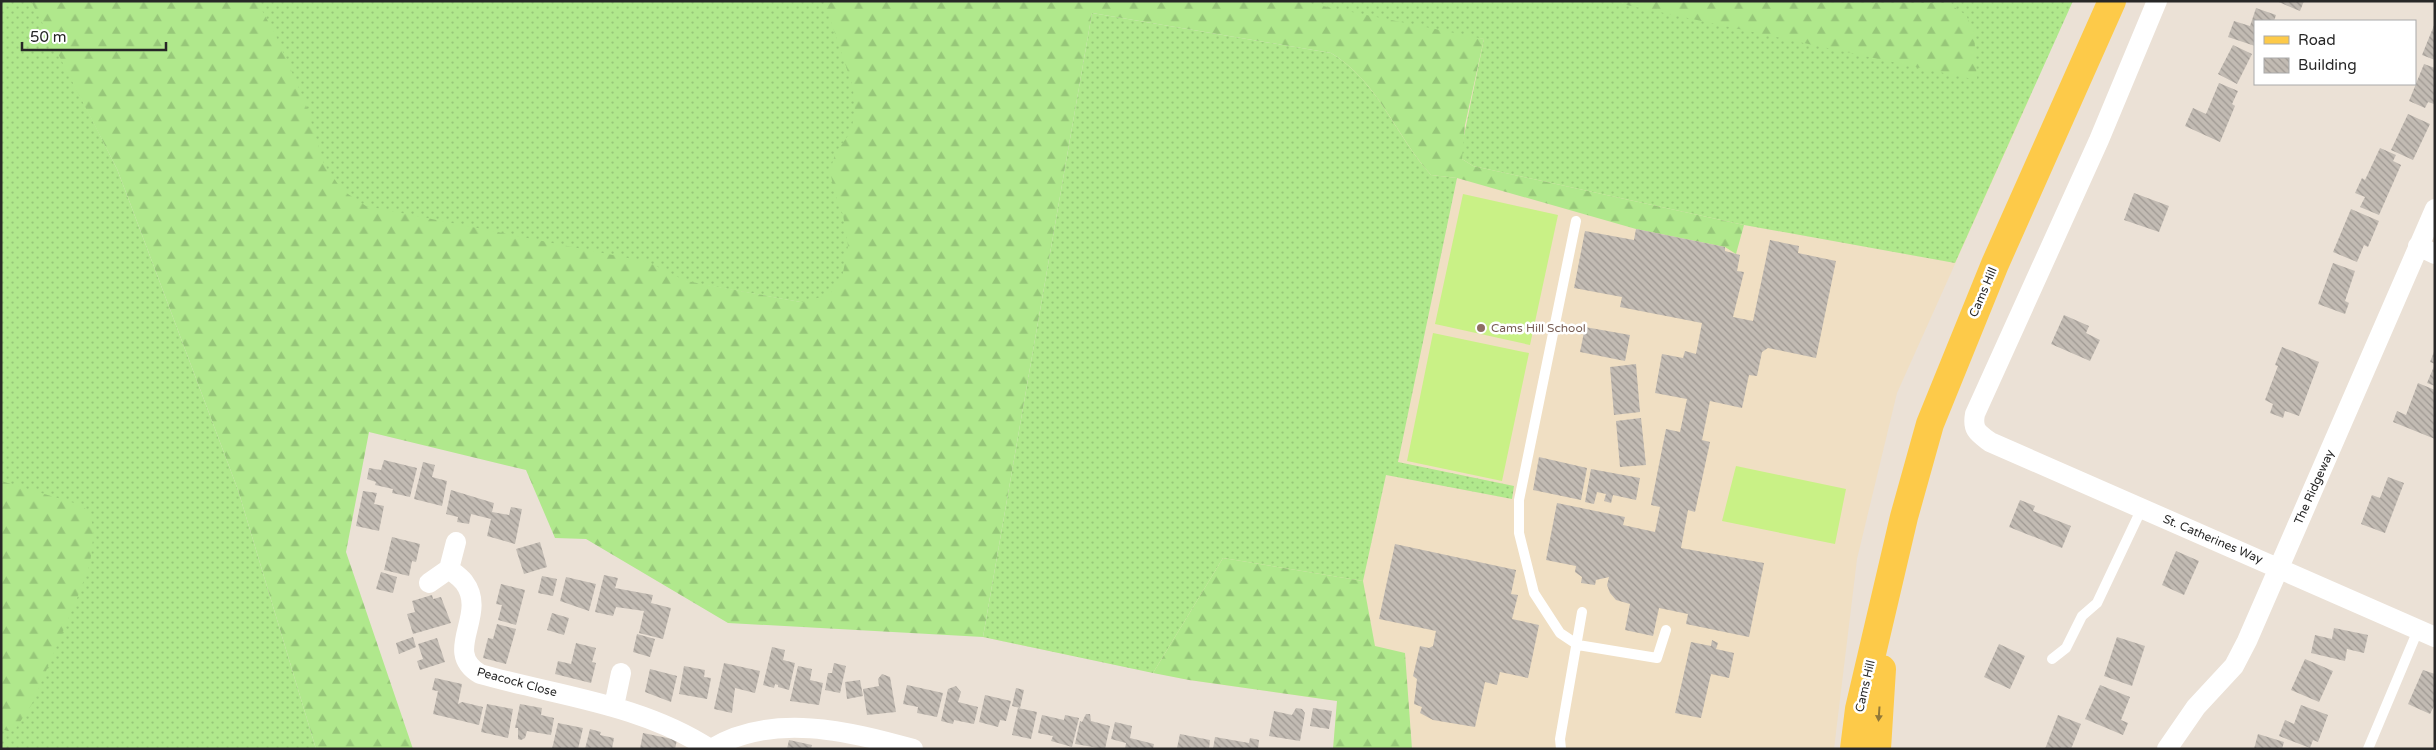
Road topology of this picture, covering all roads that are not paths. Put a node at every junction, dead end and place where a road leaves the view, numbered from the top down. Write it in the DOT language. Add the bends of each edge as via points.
graph roads {
  1 [pos="2112,1"];
  2 [pos="2157,1"];
  3 [pos="2435,209"];
  4 [pos="1576,221"];
  5 [pos="2427,250"];
  6 [pos="2142,508"];
  7 [pos="456,542"];
  8 [pos="2278,567"];
  9 [pos="449,569"];
  10 [pos="429,583"];
  11 [pos="1887,595"];
  12 [pos="1582,612"];
  13 [pos="1666,630"];
  14 [pos="2426,634"];
  15 [pos="1578,645"];
  16 [pos="2052,659"];
  17 [pos="621,672"];
  18 [pos="614,706"];
  19 [pos="710,749"];
  20 [pos="913,749"];
  21 [pos="1560,749"];
  22 [pos="1854,749"];
  23 [pos="1876,749"];
  24 [pos="2167,749"];
  25 [pos="2368,749"];
  1 -- 11 [label="main road, Cams Hill" via="1991,273 1930,424"];
  2 -- 6 [label="street, St. Catherines Way" via="2099,140 1975,414 1973,425 1975,431 1990,442"];
  3 -- 5 [label="street, The Ridgeway"];
  4 -- 15 [label="lane" via="1519,500 1519,533 1534,594 1560,633"];
  5 -- 8 [label="street, The Ridgeway"];
  6 -- 8 [label="street, St. Catherines Way"];
  6 -- 16 [label="lane" via="2097,603 2082,616 2066,648"];
  7 -- 9 [label="street"];
  8 -- 14 [label="street, St. Catherines Way"];
  8 -- 24 [label="street, The Ridgeway" via="2234,666 2196,708"];
  9 -- 10 [label="street"];
  9 -- 18 [label="street, Peacock Close" via="463,581 470,596 471,618 462,650 469,667 493,677"];
  11 -- 22 [label="main road, Cams Hill" via="1860,709"];
  11 -- 23 [label="main road, Cams Hill, one-way"];
  12 -- 15 [label="lane"];
  13 -- 15 [label="lane" via="1657,658"];
  14 -- 25 [label="lane"];
  15 -- 21 [label="lane"];
  17 -- 18 [label="street"];
  18 -- 19 [label="street, Peacock Close" via="677,728"];
  19 -- 20 [label="street" via="742,735 812,728 855,733"];
}
